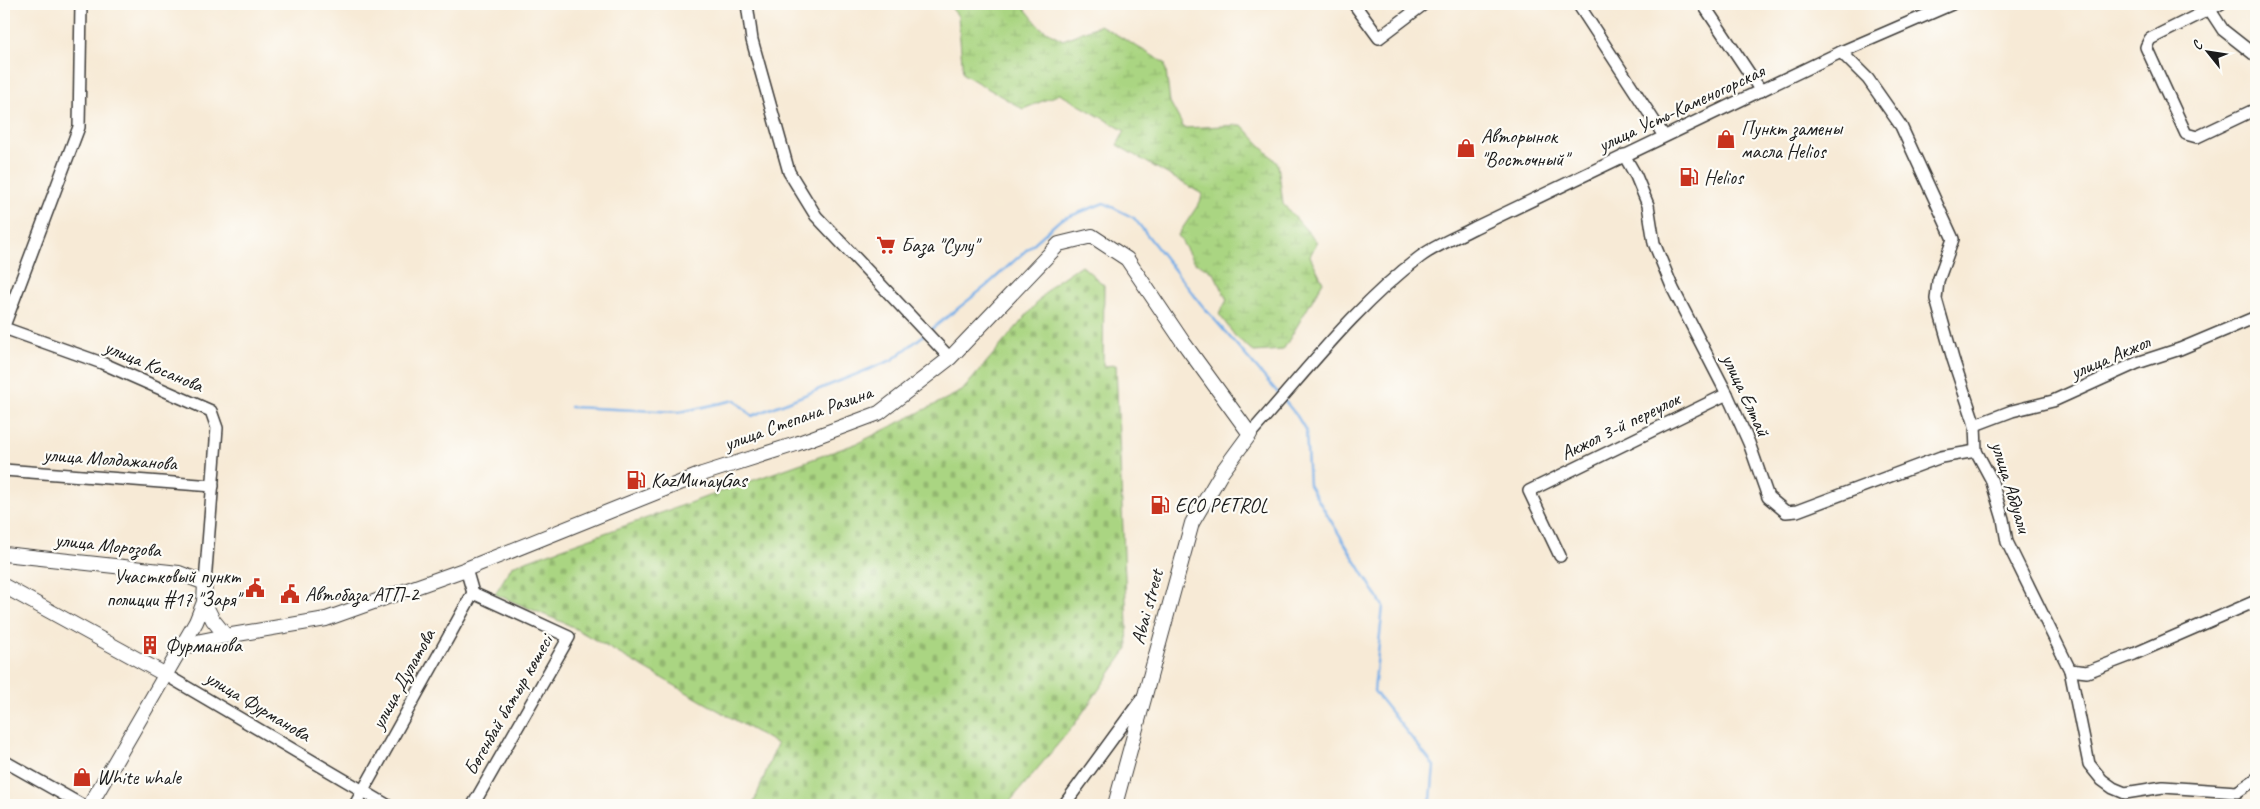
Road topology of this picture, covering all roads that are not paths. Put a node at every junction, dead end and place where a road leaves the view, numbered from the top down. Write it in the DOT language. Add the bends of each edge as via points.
graph roads {
  1 [pos="81,4"];
  2 [pos="747,4"];
  3 [pos="1354,4"];
  4 [pos="1424,4"];
  5 [pos="1578,4"];
  6 [pos="1703,4"];
  7 [pos="2220,4"];
  8 [pos="1947,5"];
  9 [pos="2207,7"];
  10 [pos="1841,52"];
  11 [pos="2256,56"];
  12 [pos="1761,92"];
  13 [pos="2256,109"];
  14 [pos="1664,136"];
  15 [pos="1624,155"];
  16 [pos="2256,317"];
  17 [pos="4,327"];
  18 [pos="950,358"];
  19 [pos="1727,394"];
  20 [pos="1976,425"];
  21 [pos="1250,434"];
  22 [pos="1976,451"];
  23 [pos="4,470"];
  24 [pos="212,486"];
  25 [pos="4,554"];
  26 [pos="1560,556"];
  27 [pos="466,569"];
  28 [pos="205,583"];
  29 [pos="4,586"];
  30 [pos="472,593"];
  31 [pos="2256,601"];
  32 [pos="204,602"];
  33 [pos="226,636"];
  34 [pos="183,648"];
  35 [pos="2070,670"];
  36 [pos="166,675"];
  37 [pos="1145,694"];
  38 [pos="4,761"];
  39 [pos="2256,779"];
  40 [pos="363,791"];
  41 [pos="82,805"];
  42 [pos="90,805"];
  43 [pos="355,805"];
  44 [pos="387,805"];
  45 [pos="473,805"];
  46 [pos="1064,805"];
  47 [pos="1115,805"];
  1 -- 17 [label="street" via="79,127"];
  2 -- 18 [label="street" via="752,40 789,172 816,216"];
  3 -- 4 [label="street" via="1379,38"];
  5 -- 14 [label="street"];
  6 -- 12 [label="street"];
  7 -- 9 [label="street"];
  8 -- 10 [label="street, улица Усть-Каменогорская"];
  9 -- 11 [label="street" via="2223,30"];
  9 -- 13 [label="street" via="2150,39 2146,47 2186,134 2197,137"];
  10 -- 12 [label="street, улица Усть-Каменогорская"];
  10 -- 20 [label="street, улица Абдуали" via="1868,79 1902,126 1953,239 1938,281 1936,299"];
  12 -- 14 [label="street, улица Усть-Каменогорская"];
  14 -- 15 [label="street, улица Усть-Каменогорская"];
  15 -- 19 [label="street, улица Елтай" via="1648,205 1654,243 1673,289"];
  15 -- 21 [label="street, улица Усть-Каменогорская" via="1422,256 1368,301"];
  16 -- 20 [label="street, улица Акжол" via="2137,363 2053,401 2012,411"];
  17 -- 24 [label="street, улица Косанова" via="102,363 211,411 217,428"];
  18 -- 21 [label="main road, улица Степана Разина" via="1058,244 1092,236 1127,259"];
  18 -- 27 [label="main road, улица Степана Разина" via="879,413 702,474"];
  19 -- 22 [label="street, улица Елтай" via="1768,497 1786,512 1833,500 1941,458"];
  19 -- 26 [label="street, Акжол 3-й переулок" via="1529,490"];
  20 -- 22 [label="street, улица Абдуали"];
  21 -- 37 [label="main road, Abai street" via="1222,472 1192,523"];
  22 -- 35 [label="street, улица Абдуали" via="1991,479 2007,542"];
  23 -- 24 [label="street, улица Молдажанова"];
  24 -- 28 [label="street, улица Косанова"];
  25 -- 28 [label="main road, улица Морозова" via="179,572"];
  27 -- 30 [label="street"];
  27 -- 33 [label="main road, улица Степана Разина" via="326,619"];
  28 -- 32 [label="main road"];
  29 -- 36 [label="main road, улица Фурманова"];
  30 -- 40 [label="street, улица Дулатова"];
  30 -- 45 [label="street, Бөгенбай батыр көшесі" via="569,637"];
  31 -- 35 [label="street" via="2087,672"];
  32 -- 33 [label="main road"];
  32 -- 34 [label="main road"];
  33 -- 34 [label="main road, улица Степана Разина"];
  34 -- 36 [label="main road"];
  35 -- 39 [label="street, улица Абдуали" via="2089,764 2113,788 2125,793 2163,787 2237,792"];
  36 -- 40 [label="street, улица Фурманова"];
  36 -- 42 [label="main road"];
  37 -- 46 [label="street"];
  37 -- 47 [label="main road, Abai street"];
  38 -- 41 [label="street"];
  40 -- 43 [label="street, улица Дулатова"];
  40 -- 44 [label="street, улица Фурманова"];
}
